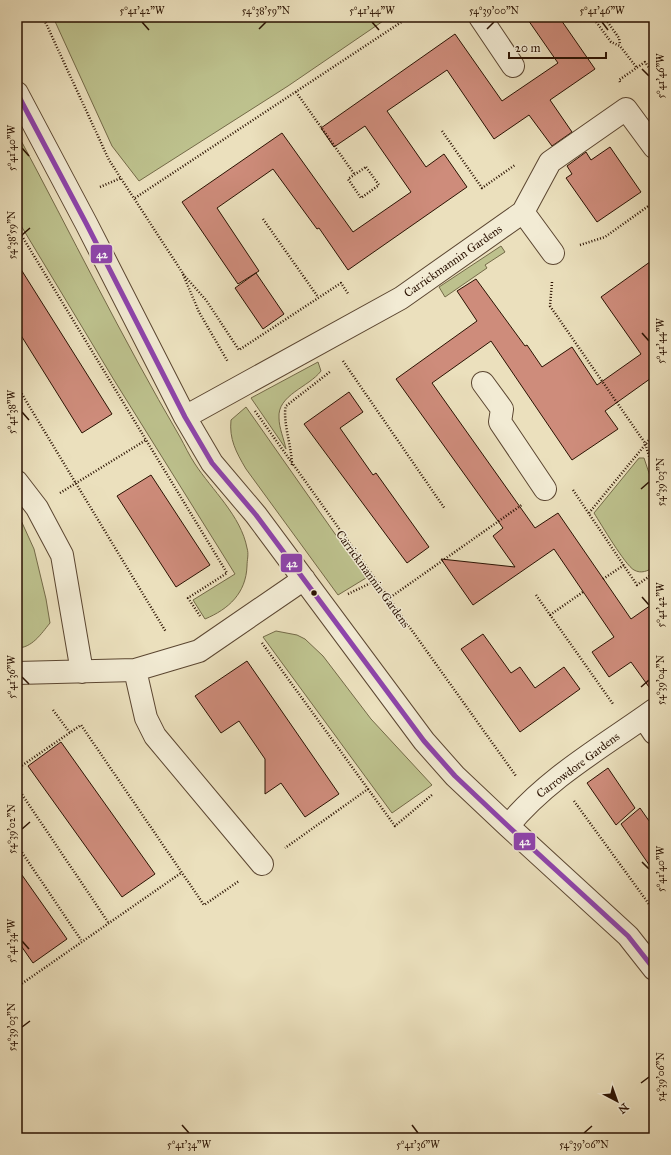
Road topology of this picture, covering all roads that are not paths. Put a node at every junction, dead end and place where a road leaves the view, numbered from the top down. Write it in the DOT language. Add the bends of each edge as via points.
graph roads {
  1 [pos="480,17"];
  2 [pos="513,66"];
  3 [pos="17,94"];
  4 [pos="654,147"];
  5 [pos="523,212"];
  6 [pos="553,253"];
  7 [pos="483,383"];
  8 [pos="185,417"];
  9 [pos="17,482"];
  10 [pos="545,489"];
  11 [pos="304,580"];
  12 [pos="135,670"];
  13 [pos="82,672"];
  14 [pos="17,673"];
  15 [pos="645,722"];
  16 [pos="508,826"];
  17 [pos="262,864"];
  18 [pos="654,969"];
  1 -- 2 [label="street"];
  3 -- 8 [label="street"];
  4 -- 5 [label="street, Carrickmannin Gardens" via="626,109 550,162"];
  5 -- 6 [label="street"];
  5 -- 8 [label="street, Carrickmannin Gardens" via="401,298"];
  7 -- 10 [label="street" via="502,409 500,422"];
  8 -- 11 [label="street" via="212,463 256,515"];
  9 -- 13 [label="street" via="37,508 62,555"];
  11 -- 12 [label="street" via="199,651"];
  11 -- 16 [label="street" via="424,741 455,776"];
  12 -- 13 [label="street"];
  12 -- 17 [label="street" via="146,718 155,736"];
  13 -- 14 [label="street"];
  15 -- 16 [label="street, Carrowdore Gardens" via="557,778 519,812"];
  16 -- 18 [label="street" via="628,936"];
}
